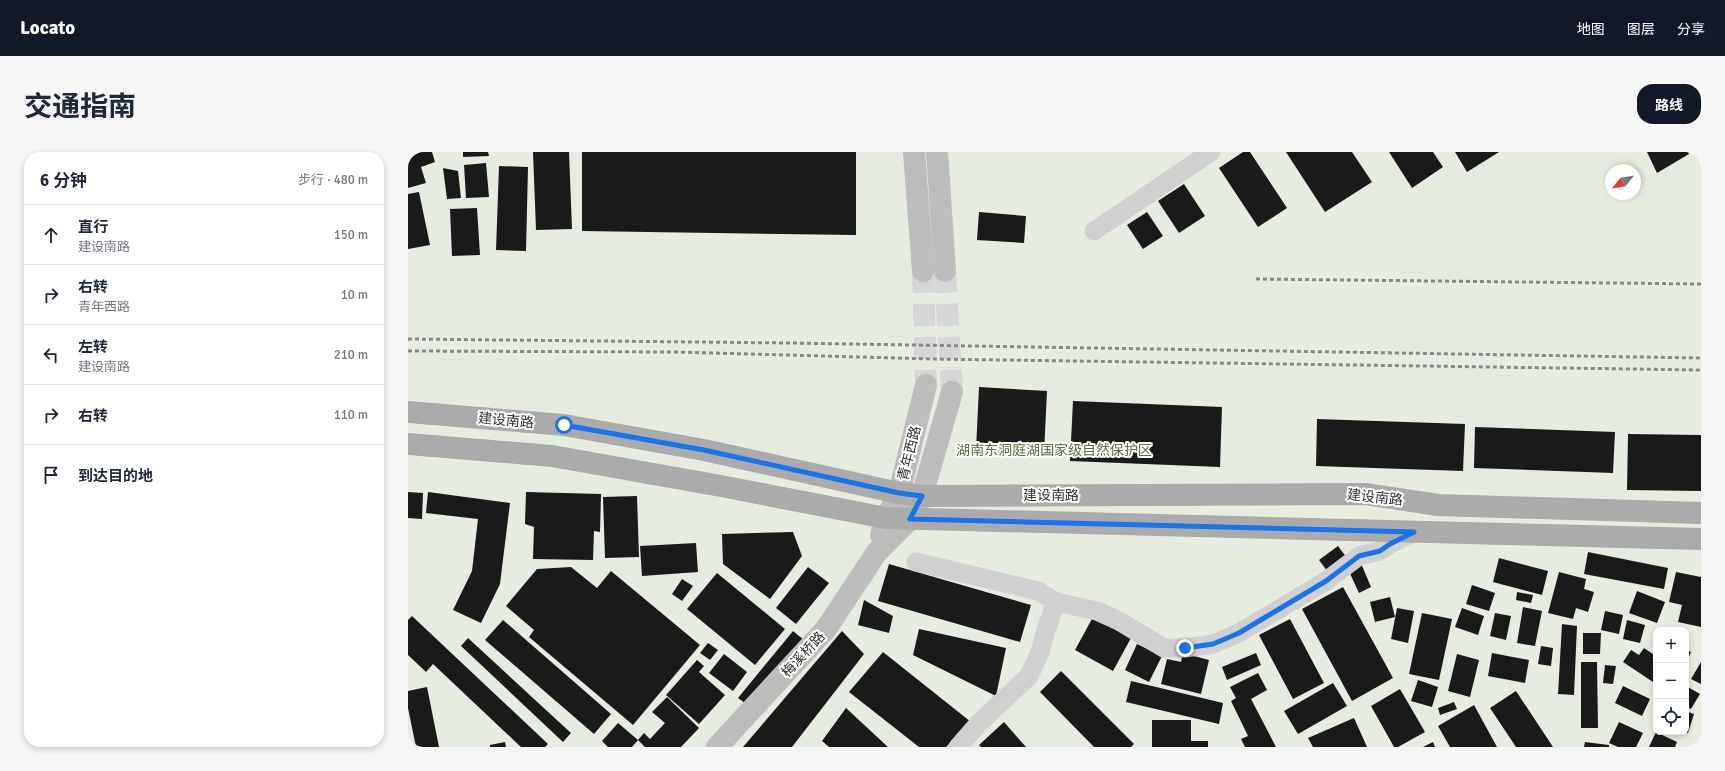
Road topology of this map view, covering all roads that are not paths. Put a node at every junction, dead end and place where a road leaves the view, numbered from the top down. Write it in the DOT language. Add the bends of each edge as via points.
graph roads {
  1 [pos="914,152"];
  2 [pos="937,152"];
  3 [pos="1211,152"];
  4 [pos="1094,232"];
  5 [pos="923,271"];
  6 [pos="945,271"];
  7 [pos="926,385"];
  8 [pos="952,392"];
  9 [pos="408,412"];
  10 [pos="408,444"];
  11 [pos="899,493"];
  12 [pos="922,496"];
  13 [pos="1701,513"];
  14 [pos="886,518"];
  15 [pos="910,519"];
  16 [pos="1414,532"];
  17 [pos="1701,539"];
  18 [pos="877,552"];
  19 [pos="916,562"];
  20 [pos="1056,602"];
  21 [pos="717,747"];
  22 [pos="958,747"];
  1 -- 5 [label="main road"];
  2 -- 6 [label="main road"];
  3 -- 4 [label="street"];
  7 -- 11 [label="main road, 青年西路"];
  8 -- 12 [label="main road, 青年西路"];
  9 -- 11 [label="main road, 建设南路" via="564,425 704,450"];
  10 -- 14 [label="main road, 建设南路" via="552,456"];
  11 -- 12 [label="main road, 建设南路"];
  11 -- 14 [label="main road, 青年西路"];
  12 -- 13 [label="main road, 建设南路" via="1365,494 1438,505"];
  12 -- 15 [label="main road, 青年西路"];
  14 -- 15 [label="main road, 建设南路"];
  14 -- 18 [label="main road, 青年西路"];
  15 -- 16 [label="main road, 建设南路"];
  15 -- 18 [label="main road, 青年西路"];
  16 -- 17 [label="main road, 建设南路"];
  16 -- 20 [label="street" via="1380,551 1359,556 1326,581 1239,633 1213,644 1164,648 1097,611"];
  18 -- 21 [label="main road, 梅溪桥路" via="826,629"];
  19 -- 20 [label="street" via="1038,591"];
  20 -- 22 [label="street" via="1040,652 1029,676 979,723"];
}
